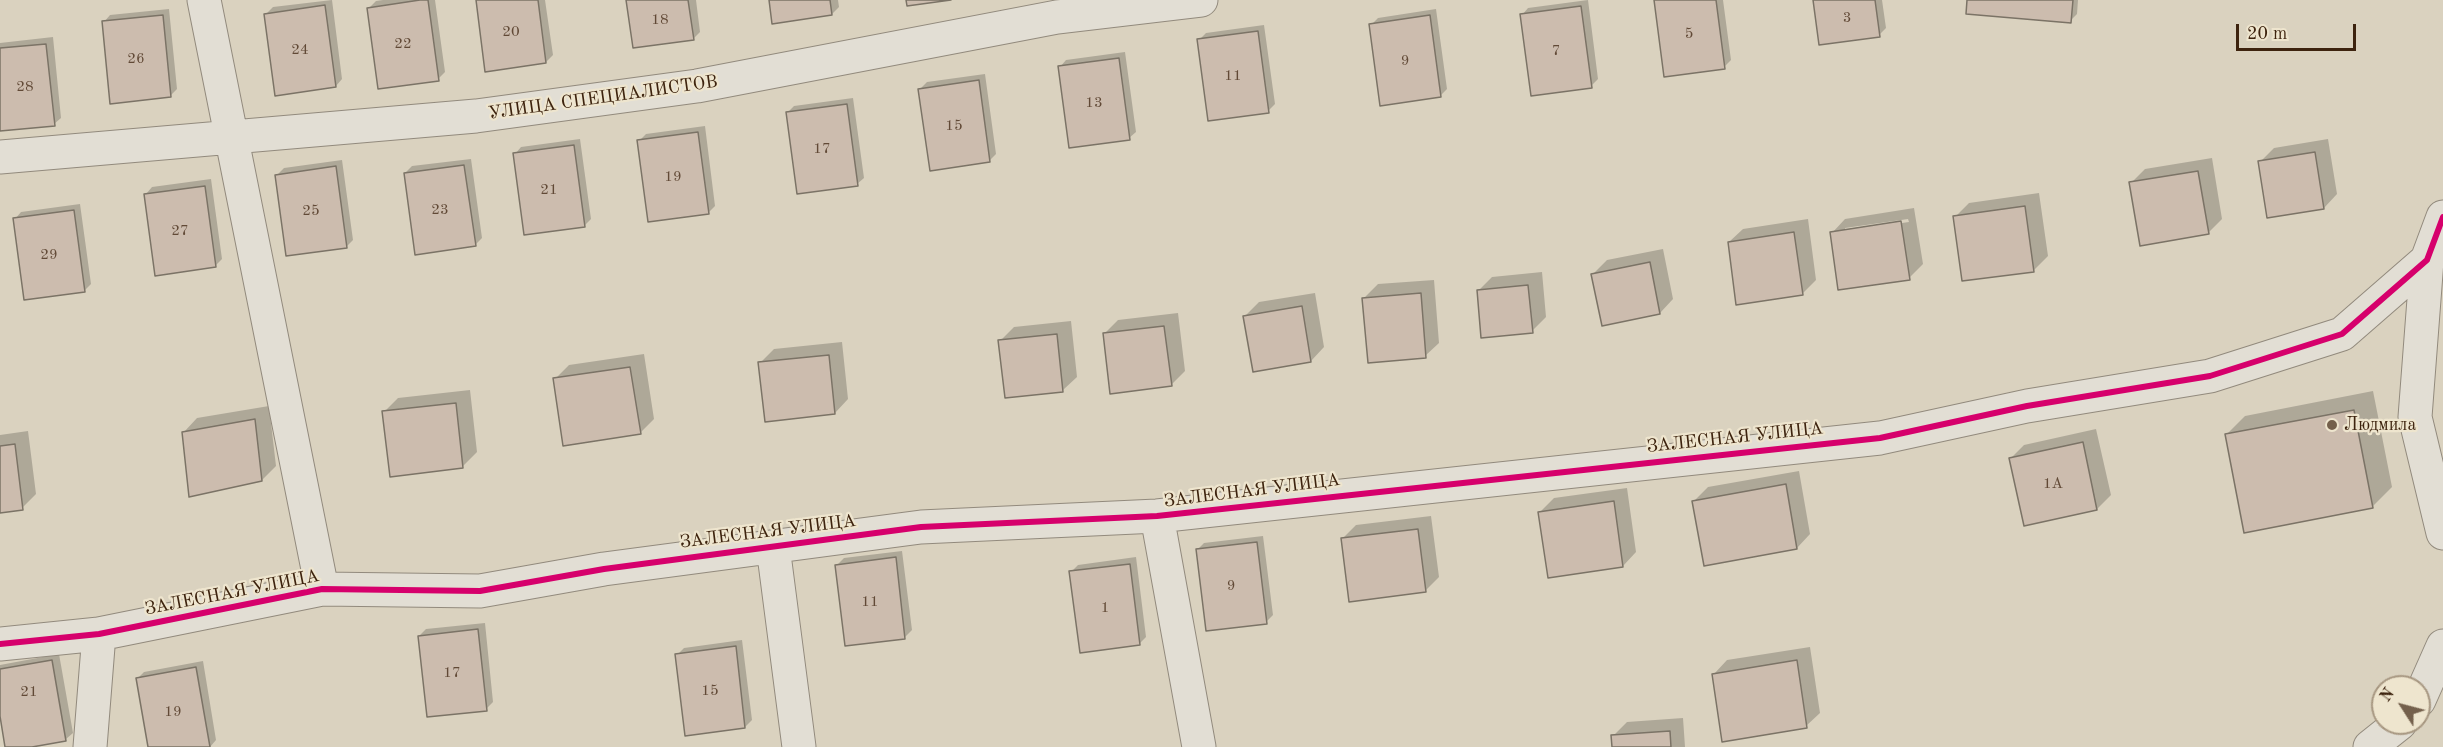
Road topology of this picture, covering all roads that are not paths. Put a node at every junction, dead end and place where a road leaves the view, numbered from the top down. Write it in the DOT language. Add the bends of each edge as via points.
graph roads {
  1 [pos="204,0"];
  2 [pos="1201,0"];
  3 [pos="232,137"];
  4 [pos="0,157"];
  5 [pos="2443,217"];
  6 [pos="2427,260"];
  7 [pos="1157,516"];
  8 [pos="2443,533"];
  9 [pos="773,547"];
  10 [pos="322,589"];
  11 [pos="99,634"];
  12 [pos="0,644"];
  13 [pos="2443,646"];
  14 [pos="2430,675"];
  15 [pos="2385,735"];
  16 [pos="90,747"];
  17 [pos="799,747"];
  18 [pos="1199,747"];
  19 [pos="2370,747"];
  1 -- 3 [label="street"];
  2 -- 3 [label="street, УЛИЦА СПЕЦИАЛИСТОВ" via="1057,17 697,86 476,116"];
  3 -- 4 [label="street, УЛИЦА СПЕЦИАЛИСТОВ"];
  3 -- 10 [label="street"];
  5 -- 6 [label="street, ЗАЛЕСНАЯ УЛИЦА"];
  6 -- 7 [label="street, ЗАЛЕСНАЯ УЛИЦА" via="2342,334 2210,376 2027,406 1880,438"];
  6 -- 8 [label="street" via="2415,417"];
  7 -- 9 [label="street, ЗАЛЕСНАЯ УЛИЦА" via="921,527"];
  7 -- 18 [label="street"];
  9 -- 10 [label="street, ЗАЛЕСНАЯ УЛИЦА" via="604,569 480,591"];
  9 -- 17 [label="street"];
  10 -- 11 [label="street, ЗАЛЕСНАЯ УЛИЦА"];
  11 -- 12 [label="street, ЗАЛЕСНАЯ УЛИЦА"];
  11 -- 16 [label="street"];
  13 -- 14 [label="street"];
  15 -- 19 [label="street"];
}
